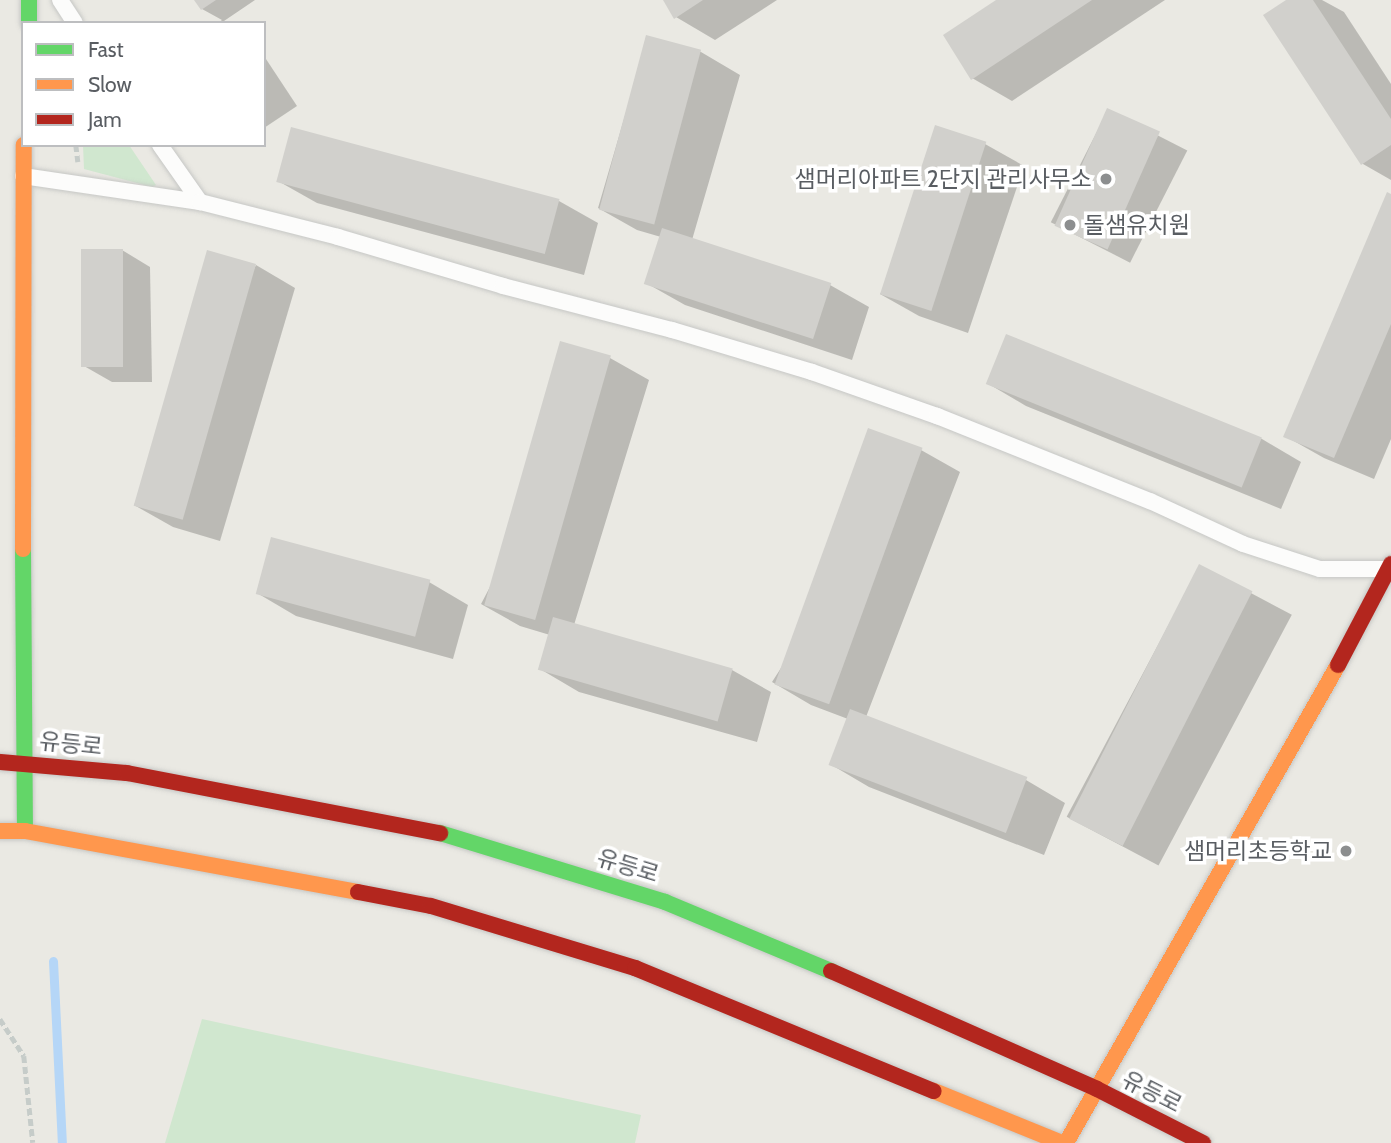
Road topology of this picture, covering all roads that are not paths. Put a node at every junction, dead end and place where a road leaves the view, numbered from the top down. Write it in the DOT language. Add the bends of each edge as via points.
graph roads {
  1 [pos="29,0"];
  2 [pos="60,0"];
  3 [pos="29,21"];
  4 [pos="74,21"];
  5 [pos="161,147"];
  6 [pos="21,161"];
  7 [pos="200,202"];
  8 [pos="1390,566"];
  9 [pos="0,762"];
  10 [pos="22,762"];
  11 [pos="0,831"];
  12 [pos="25,831"];
  13 [pos="1097,1089"];
  14 [pos="1064,1143"];
  15 [pos="1203,1143"];
  1 -- 3 [label="main road"];
  2 -- 4 [label="lane"];
  5 -- 7 [label="lane"];
  6 -- 7 [label="lane"];
  6 -- 10 [label="main road"];
  7 -- 8 [label="lane" via="812,372 1150,501 1243,544 1320,569"];
  8 -- 13 [label="main road"];
  9 -- 10 [label="main road, 유등로"];
  10 -- 12 [label="main road"];
  10 -- 13 [label="main road, 유등로" via="127,774 443,834 483,846 665,902"];
  11 -- 12 [label="main road"];
  12 -- 14 [label="main road" via="431,906 635,968"];
  13 -- 14 [label="main road"];
  13 -- 15 [label="main road, 유등로"];
}
